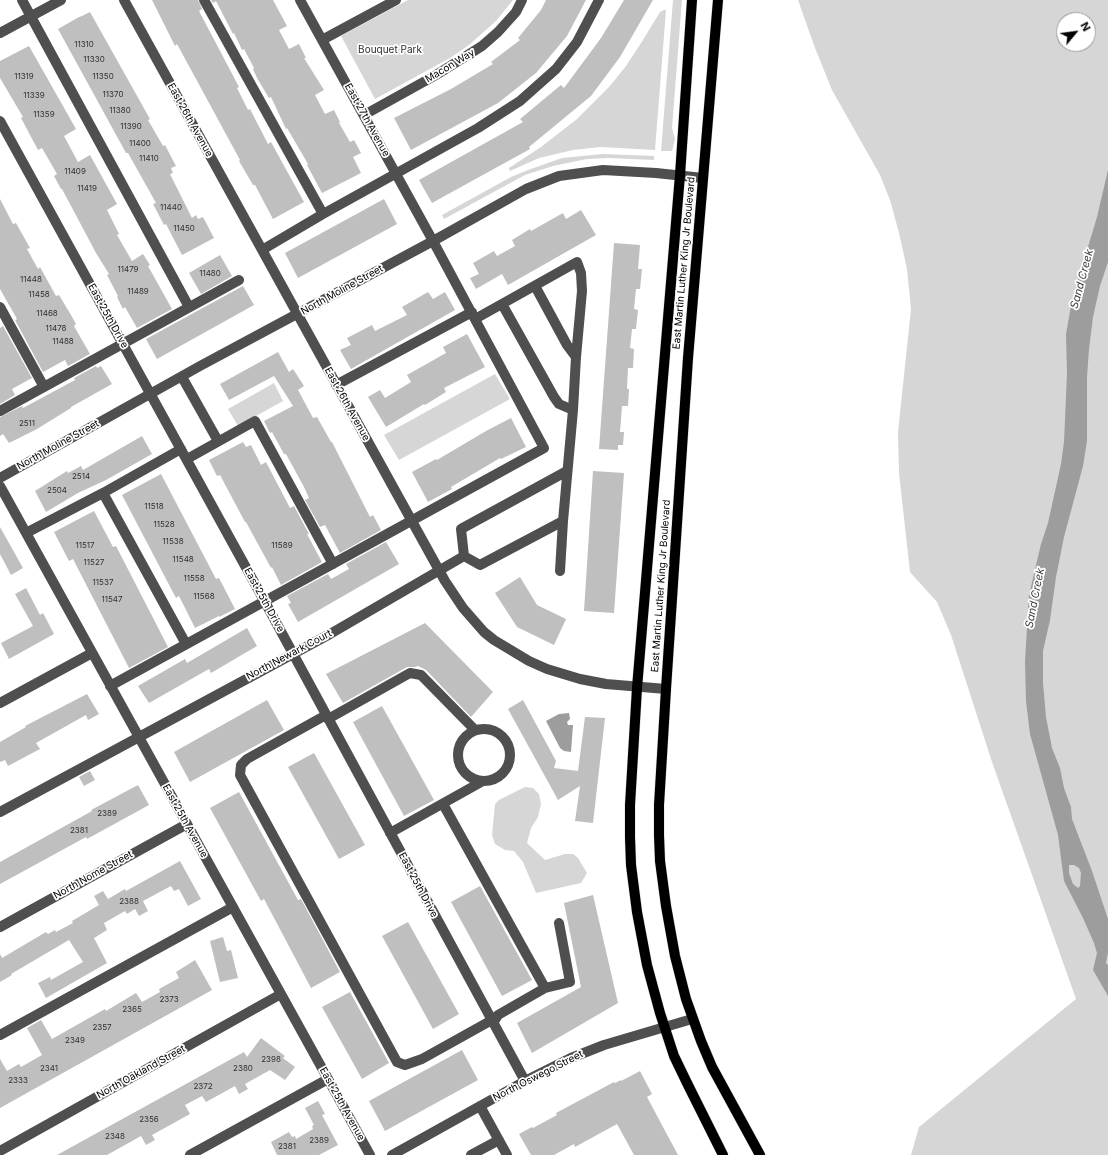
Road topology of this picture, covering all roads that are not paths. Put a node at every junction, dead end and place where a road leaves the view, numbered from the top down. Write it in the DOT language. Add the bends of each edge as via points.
graph roads {
  1 [pos="22,0"];
  2 [pos="61,0"];
  3 [pos="124,0"];
  4 [pos="204,0"];
  5 [pos="300,0"];
  6 [pos="396,0"];
  7 [pos="522,0"];
  8 [pos="599,0"];
  9 [pos="692,0"];
  10 [pos="718,0"];
  11 [pos="31,16"];
  12 [pos="0,33"];
  13 [pos="322,40"];
  14 [pos="364,115"];
  15 [pos="0,121"];
  16 [pos="396,174"];
  17 [pos="680,175"];
  18 [pos="703,178"];
  19 [pos="323,214"];
  20 [pos="433,240"];
  21 [pos="262,250"];
  22 [pos="240,280"];
  23 [pos="535,286"];
  24 [pos="502,304"];
  25 [pos="0,307"];
  26 [pos="189,307"];
  27 [pos="297,314"];
  28 [pos="473,315"];
  29 [pos="122,343"];
  30 [pos="576,357"];
  31 [pos="182,377"];
  32 [pos="336,385"];
  33 [pos="44,387"];
  34 [pos="151,394"];
  35 [pos="573,410"];
  36 [pos="0,411"];
  37 [pos="218,441"];
  38 [pos="182,449"];
  39 [pos="187,459"];
  40 [pos="567,471"];
  41 [pos="0,478"];
  42 [pos="0,486"];
  43 [pos="103,493"];
  44 [pos="412,521"];
  45 [pos="562,521"];
  46 [pos="26,533"];
  47 [pos="464,556"];
  48 [pos="334,564"];
  49 [pos="439,570"];
  50 [pos="560,571"];
  51 [pos="265,602"];
  52 [pos="186,644"];
  53 [pos="92,653"];
  54 [pos="293,653"];
  55 [pos="110,686"];
  56 [pos="637,688"];
  57 [pos="666,689"];
  58 [pos="0,703"];
  59 [pos="327,717"];
  60 [pos="475,730"];
  61 [pos="138,736"];
  62 [pos="483,781"];
  63 [pos="443,804"];
  64 [pos="0,812"];
  65 [pos="187,824"];
  66 [pos="390,833"];
  67 [pos="233,907"];
  68 [pos="559,923"];
  69 [pos="0,927"];
  70 [pos="545,988"];
  71 [pos="281,994"];
  72 [pos="692,1019"];
  73 [pos="492,1022"];
  74 [pos="664,1028"];
  75 [pos="0,1035"];
  76 [pos="328,1079"];
  77 [pos="525,1081"];
  78 [pos="480,1106"];
  79 [pos="499,1140"];
  80 [pos="0,1151"];
  81 [pos="190,1155"];
  82 [pos="370,1155"];
  83 [pos="392,1155"];
  84 [pos="471,1155"];
  85 [pos="507,1155"];
  86 [pos="724,1155"];
  87 [pos="760,1155"];
  1 -- 11 [label="street"];
  2 -- 11 [label="street"];
  3 -- 21 [label="street, East 26th Avenue"];
  4 -- 19 [label="street"];
  5 -- 13 [label="street, East 27th Avenue"];
  6 -- 13 [label="street"];
  7 -- 14 [label="street, Macon Way" via="516,12 482,46"];
  8 -- 16 [label="street" via="577,42 556,69 520,101"];
  9 -- 17 [label="main road, East Martin Luther King Jr Boulevard"];
  10 -- 18 [label="main road, East Martin Luther King Jr Boulevard"];
  11 -- 12 [label="street"];
  11 -- 26 [label="street"];
  13 -- 14 [label="street, East 27th Avenue"];
  14 -- 16 [label="street, East 27th Avenue"];
  15 -- 29 [label="street, East 25th Drive"];
  16 -- 19 [label="street"];
  16 -- 20 [label="street, East 27th Avenue"];
  17 -- 18 [label="street, North Moline Street"];
  17 -- 20 [label="street, North Moline Street" via="603,170 559,176 526,189"];
  17 -- 56 [label="main road, East Martin Luther King Jr Boulevard"];
  18 -- 57 [label="main road, East Martin Luther King Jr Boulevard"];
  19 -- 21 [label="street"];
  20 -- 27 [label="street, North Moline Street"];
  20 -- 28 [label="street, East 27th Avenue"];
  21 -- 27 [label="street, East 26th Avenue"];
  22 -- 26 [label="street"];
  23 -- 24 [label="street"];
  23 -- 30 [label="street"];
  23 -- 30 [label="street" via="577,262 582,287"];
  24 -- 28 [label="street"];
  24 -- 35 [label="street" via="554,398 559,404"];
  25 -- 33 [label="street"];
  26 -- 29 [label="street"];
  27 -- 31 [label="street, North Moline Street"];
  27 -- 32 [label="street, East 26th Avenue"];
  28 -- 32 [label="street"];
  28 -- 44 [label="street, East 27th Avenue" via="544,448"];
  29 -- 33 [label="street"];
  29 -- 34 [label="street, East 25th Drive"];
  30 -- 35 [label="street"];
  31 -- 34 [label="street, North Moline Street"];
  31 -- 37 [label="street"];
  32 -- 44 [label="street, East 26th Avenue"];
  33 -- 36 [label="street"];
  34 -- 38 [label="street, East 25th Drive"];
  34 -- 41 [label="street, North Moline Street"];
  35 -- 40 [label="street"];
  37 -- 39 [label="street"];
  37 -- 48 [label="street" via="255,421"];
  38 -- 39 [label="street, East 25th Drive"];
  38 -- 43 [label="street"];
  39 -- 51 [label="street, East 25th Drive"];
  40 -- 45 [label="street"];
  40 -- 47 [label="street" via="461,529"];
  42 -- 46 [label="street, East 25th Avenue"];
  43 -- 46 [label="street"];
  43 -- 52 [label="street"];
  44 -- 48 [label="street"];
  44 -- 49 [label="street, East 26th Avenue"];
  45 -- 47 [label="street" via="480,565"];
  45 -- 50 [label="street"];
  46 -- 53 [label="street, East 25th Avenue"];
  47 -- 49 [label="street, North Newark Court"];
  48 -- 51 [label="street"];
  49 -- 54 [label="street, North Newark Court"];
  49 -- 56 [label="street, East 26th Avenue" via="472,620 512,652 566,676"];
  51 -- 52 [label="street"];
  51 -- 54 [label="street, East 25th Drive"];
  52 -- 55 [label="street"];
  53 -- 55 [label="street, East 25th Avenue"];
  53 -- 58 [label="street"];
  54 -- 59 [label="street, East 25th Drive"];
  54 -- 61 [label="street, North Newark Court"];
  55 -- 61 [label="street, East 25th Avenue"];
  56 -- 57 [label="street, East 26th Avenue"];
  56 -- 74 [label="main road, East Martin Luther King Jr Boulevard" via="630,805 631,865 647,965"];
  57 -- 72 [label="main road, East Martin Luther King Jr Boulevard" via="659,805 660,861 675,956"];
  59 -- 60 [label="street" via="410,673 421,675"];
  59 -- 66 [label="street, East 25th Drive"];
  59 -- 73 [label="street" via="247,759 241,765 240,775 397,1062 406,1065 422,1059"];
  60 -- 62 [label="street" via="468,734 459,747 459,762 467,775"];
  60 -- 62 [label="street" via="489,730 501,736 509,751 506,769 492,780"];
  61 -- 64 [label="street, North Newark Court"];
  61 -- 65 [label="street, East 25th Avenue"];
  62 -- 63 [label="street"];
  63 -- 66 [label="street"];
  63 -- 70 [label="street"];
  65 -- 67 [label="street, East 25th Avenue"];
  65 -- 69 [label="street, North Nome Street"];
  66 -- 73 [label="street, East 25th Drive"];
  67 -- 71 [label="street, East 25th Avenue"];
  67 -- 75 [label="street"];
  68 -- 70 [label="street" via="570,982"];
  70 -- 73 [label="street" via="498,1015"];
  71 -- 76 [label="street, East 25th Avenue"];
  71 -- 80 [label="street, North Oakland Street"];
  72 -- 74 [label="street, North Oswego Street"];
  72 -- 87 [label="main road, East Martin Luther King Jr Boulevard" via="720,1083"];
  73 -- 77 [label="street, East 25th Drive"];
  74 -- 77 [label="street, North Oswego Street" via="588,1051"];
  74 -- 86 [label="main road, East Martin Luther King Jr Boulevard" via="674,1056"];
  76 -- 81 [label="street"];
  76 -- 82 [label="street, East 25th Avenue"];
  77 -- 78 [label="street, North Oswego Street"];
  78 -- 79 [label="street"];
  78 -- 83 [label="street, North Oswego Street"];
  79 -- 84 [label="street"];
  79 -- 85 [label="street"];
}
